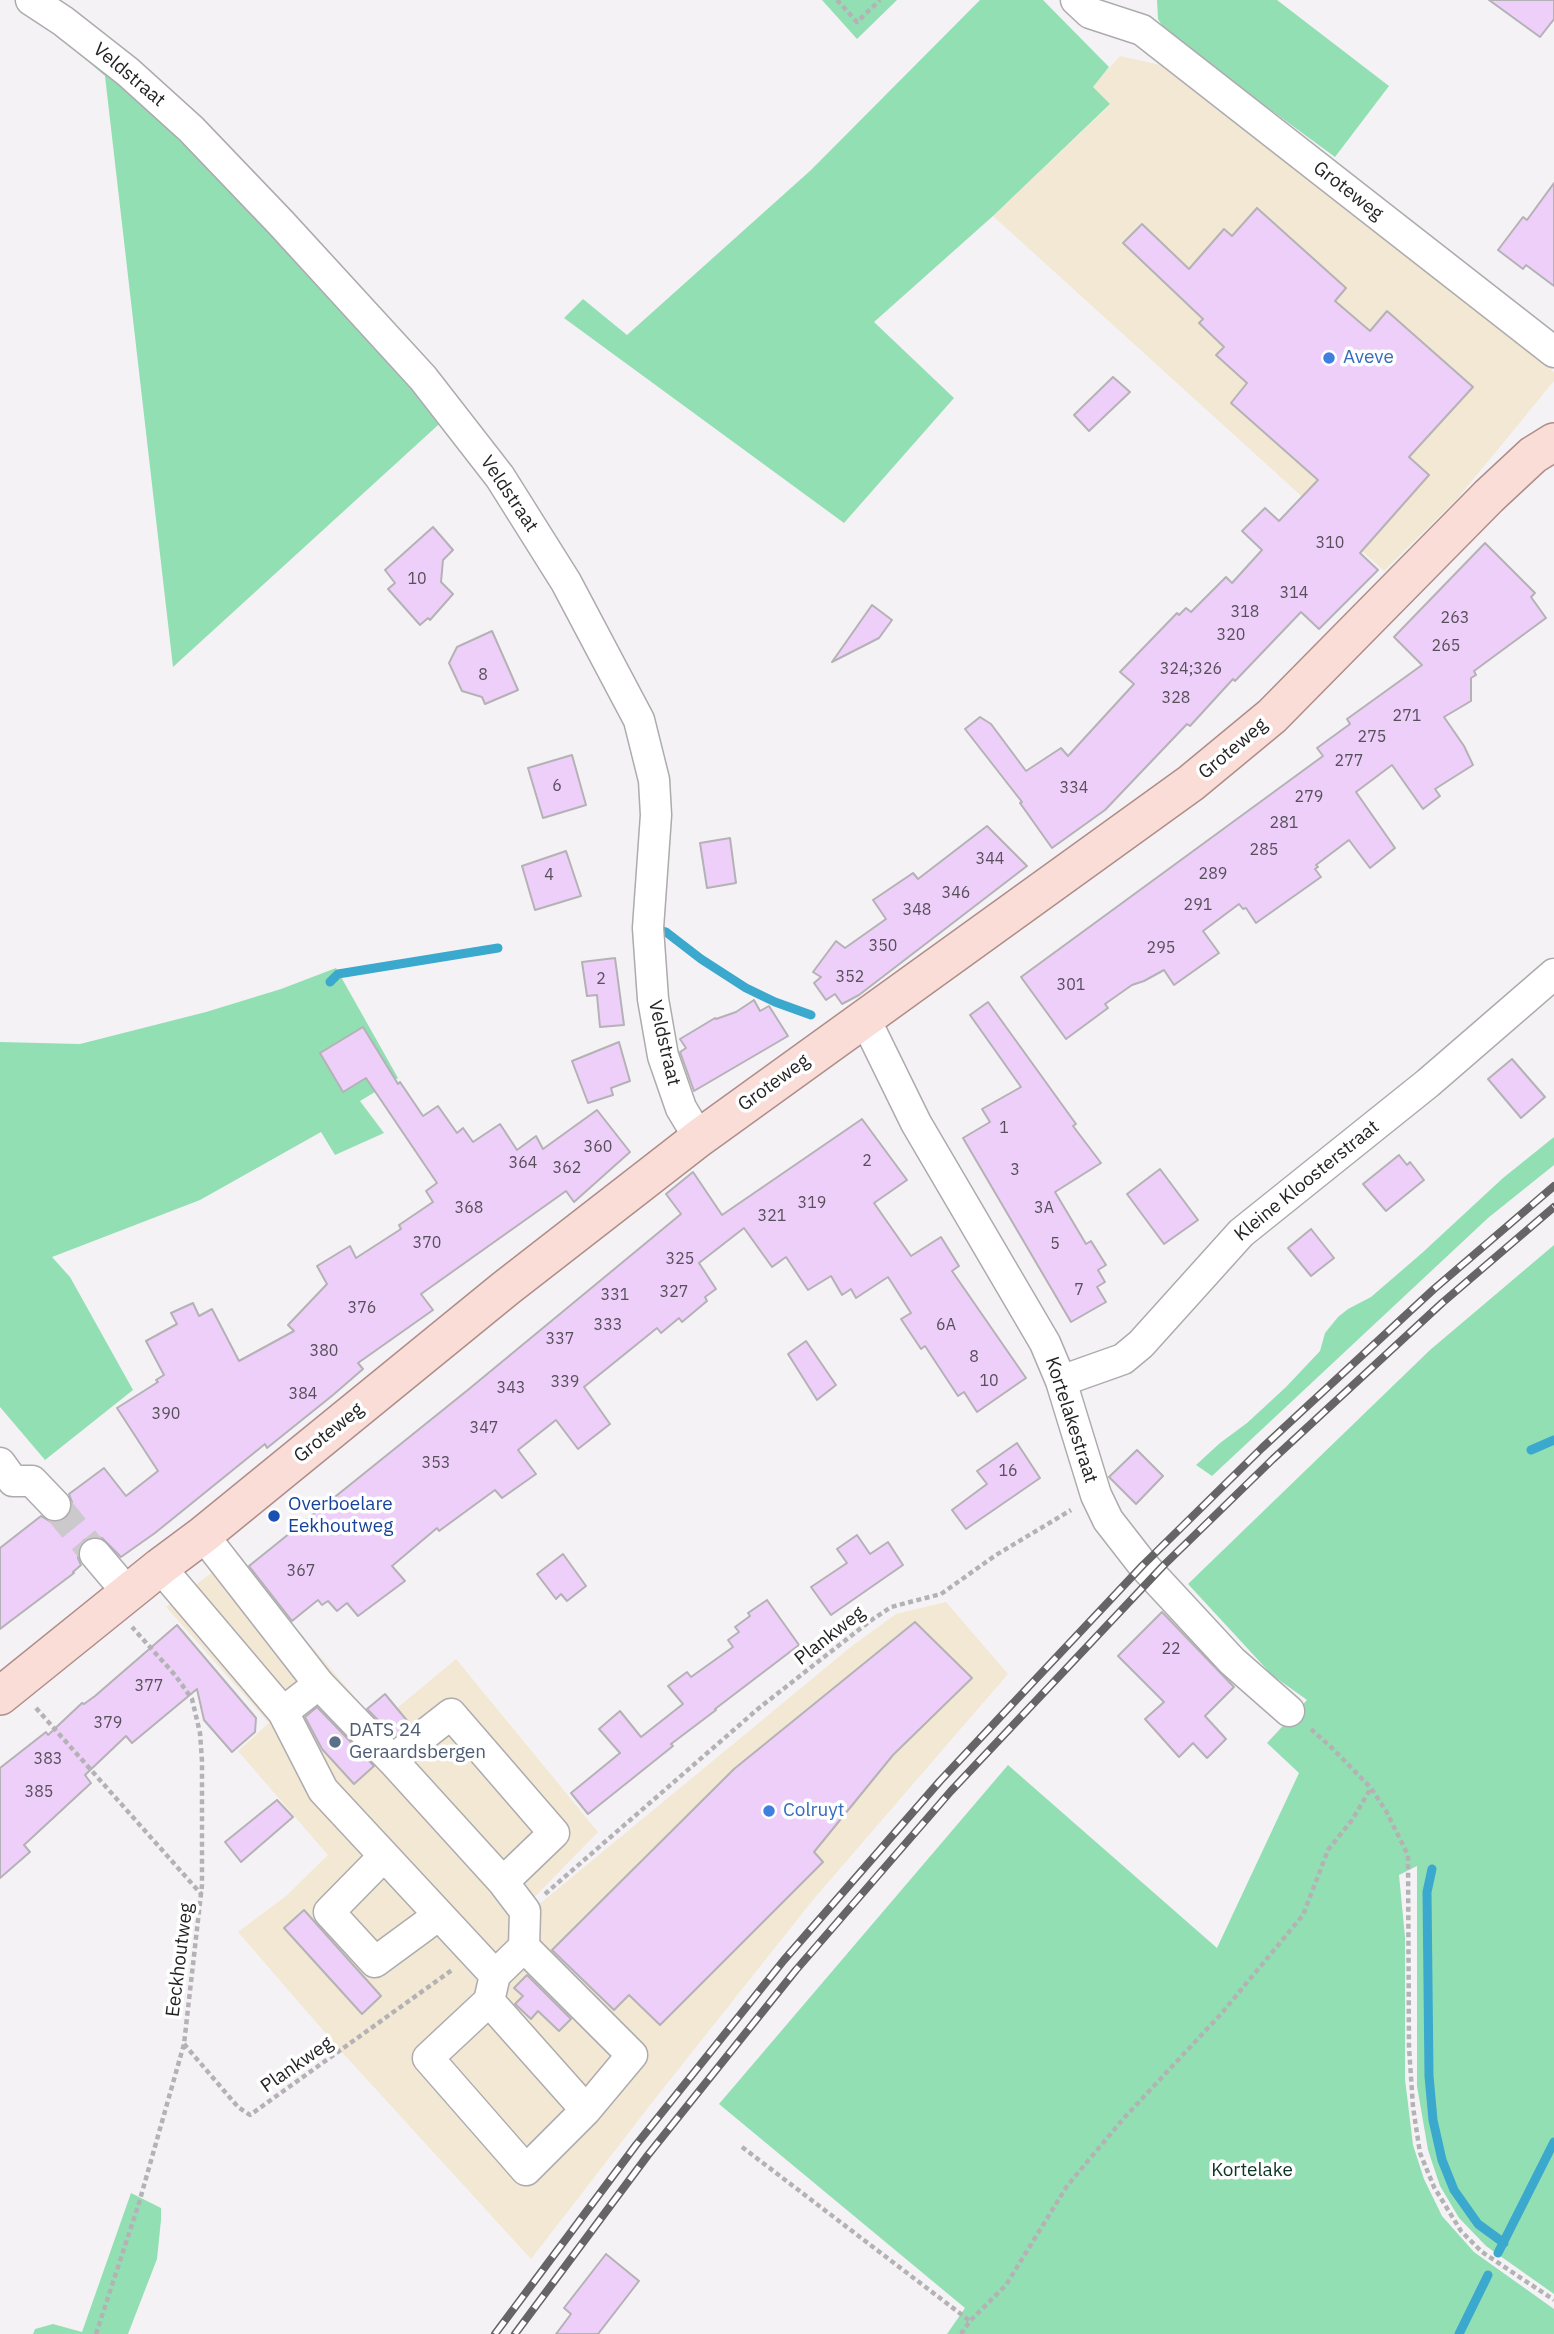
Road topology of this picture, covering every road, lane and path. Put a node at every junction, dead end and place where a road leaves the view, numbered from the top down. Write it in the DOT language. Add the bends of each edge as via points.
graph roads {
  1 [pos="31,0"];
  2 [pos="837,0"];
  3 [pos="880,0"];
  4 [pos="1076,0"];
  5 [pos="1132,0"];
  6 [pos="1142,30"];
  7 [pos="1554,352"];
  8 [pos="1554,423"];
  9 [pos="1544,448"];
  10 [pos="1554,974"];
  11 [pos="864,1017"];
  12 [pos="699,1138"];
  13 [pos="1061,1381"];
  14 [pos="0,1463"];
  15 [pos="1096,1495"];
  16 [pos="55,1505"];
  17 [pos="203,1535"];
  18 [pos="94,1553"];
  19 [pos="160,1567"];
  20 [pos="120,1600"];
  21 [pos="319,1684"];
  22 [pos="7,1690"];
  23 [pos="1289,1711"];
  24 [pos="283,1712"];
  25 [pos="392,1760"];
  26 [pos="1371,1788"];
  27 [pos="607,1841"];
  28 [pos="384,1856"];
  29 [pos="503,1882"];
  30 [pos="202,1895"];
  31 [pos="439,1915"];
  32 [pos="524,1947"];
  33 [pos="439,1980"];
  34 [pos="492,1988"];
  35 [pos="184,2044"];
  36 [pos="586,2110"];
  37 [pos="743,2147"];
  38 [pos="1554,2300"];
  39 [pos="970,2321"];
  40 [pos="96,2334"];
  41 [pos="961,2334"];
  1 -- 12 [label="street, Veldstraat" via="128,72 191,129 281,223 423,378 500,477 566,582 639,720 654,780 648,928 653,999 663,1056 681,1108"];
  2 -- 3 [label="path" via="857,22"];
  4 -- 6 [label="street, Groteweg" via="1090,13"];
  5 -- 6 [label="street"];
  6 -- 7 [label="street, Groteweg"];
  8 -- 9 [label="main road, Groteweg"];
  9 -- 11 [label="main road, Groteweg" via="1489,496 1272,716 1212,767"];
  10 -- 13 [label="street, Kleine Kloosterstraat" via="1241,1233 1123,1359"];
  11 -- 12 [label="main road, Groteweg"];
  11 -- 13 [label="street, Kortelakestraat" via="915,1123 1045,1343"];
  12 -- 17 [label="main road, Groteweg"];
  13 -- 15 [label="street, Kortelakestraat"];
  14 -- 16 [label="street" via="13,1481 32,1482"];
  15 -- 23 [label="street, Kortelakestraat" via="1108,1520 1143,1565 1232,1661"];
  15 -- 27 [label="path, Plankweg" via="941,1594 891,1607 870,1621 759,1708"];
  17 -- 19 [label="main road, Groteweg"];
  17 -- 21 [label="street"];
  18 -- 20 [label="street"];
  19 -- 20 [label="main road, Groteweg"];
  19 -- 24 [label="street"];
  20 -- 22 [label="main road, Groteweg"];
  20 -- 30 [label="path, Eeckhoutweg" via="192,1699 202,1761"];
  21 -- 24 [label="street"];
  21 -- 25 [label="street"];
  22 -- 30 [label="path"];
  23 -- 26 [label="path"];
  24 -- 28 [label="street" via="323,1790"];
  25 -- 29 [label="street"];
  25 -- 29 [label="street" via="451,1714 554,1833"];
  26 -- 38 [label="path" via="1408,1855 1409,2047 1420,2154 1434,2188 1461,2231 1482,2252"];
  26 -- 39 [label="path" via="1328,1850 1303,1915 1067,2186 1006,2285"];
  28 -- 31 [label="street"];
  28 -- 31 [label="street" via="329,1912 376,1962"];
  29 -- 32 [label="street" via="525,1911"];
  30 -- 35 [label="path, Eeckhoutweg"];
  31 -- 34 [label="street"];
  32 -- 34 [label="street"];
  32 -- 36 [label="street" via="632,2054"];
  33 -- 35 [label="path, Plankweg" via="250,2115"];
  34 -- 36 [label="street"];
  34 -- 36 [label="street" via="428,2058 526,2170"];
  35 -- 40 [label="path, Eeckhoutweg"];
  37 -- 39 [label="path"];
  39 -- 41 [label="path"];
}
